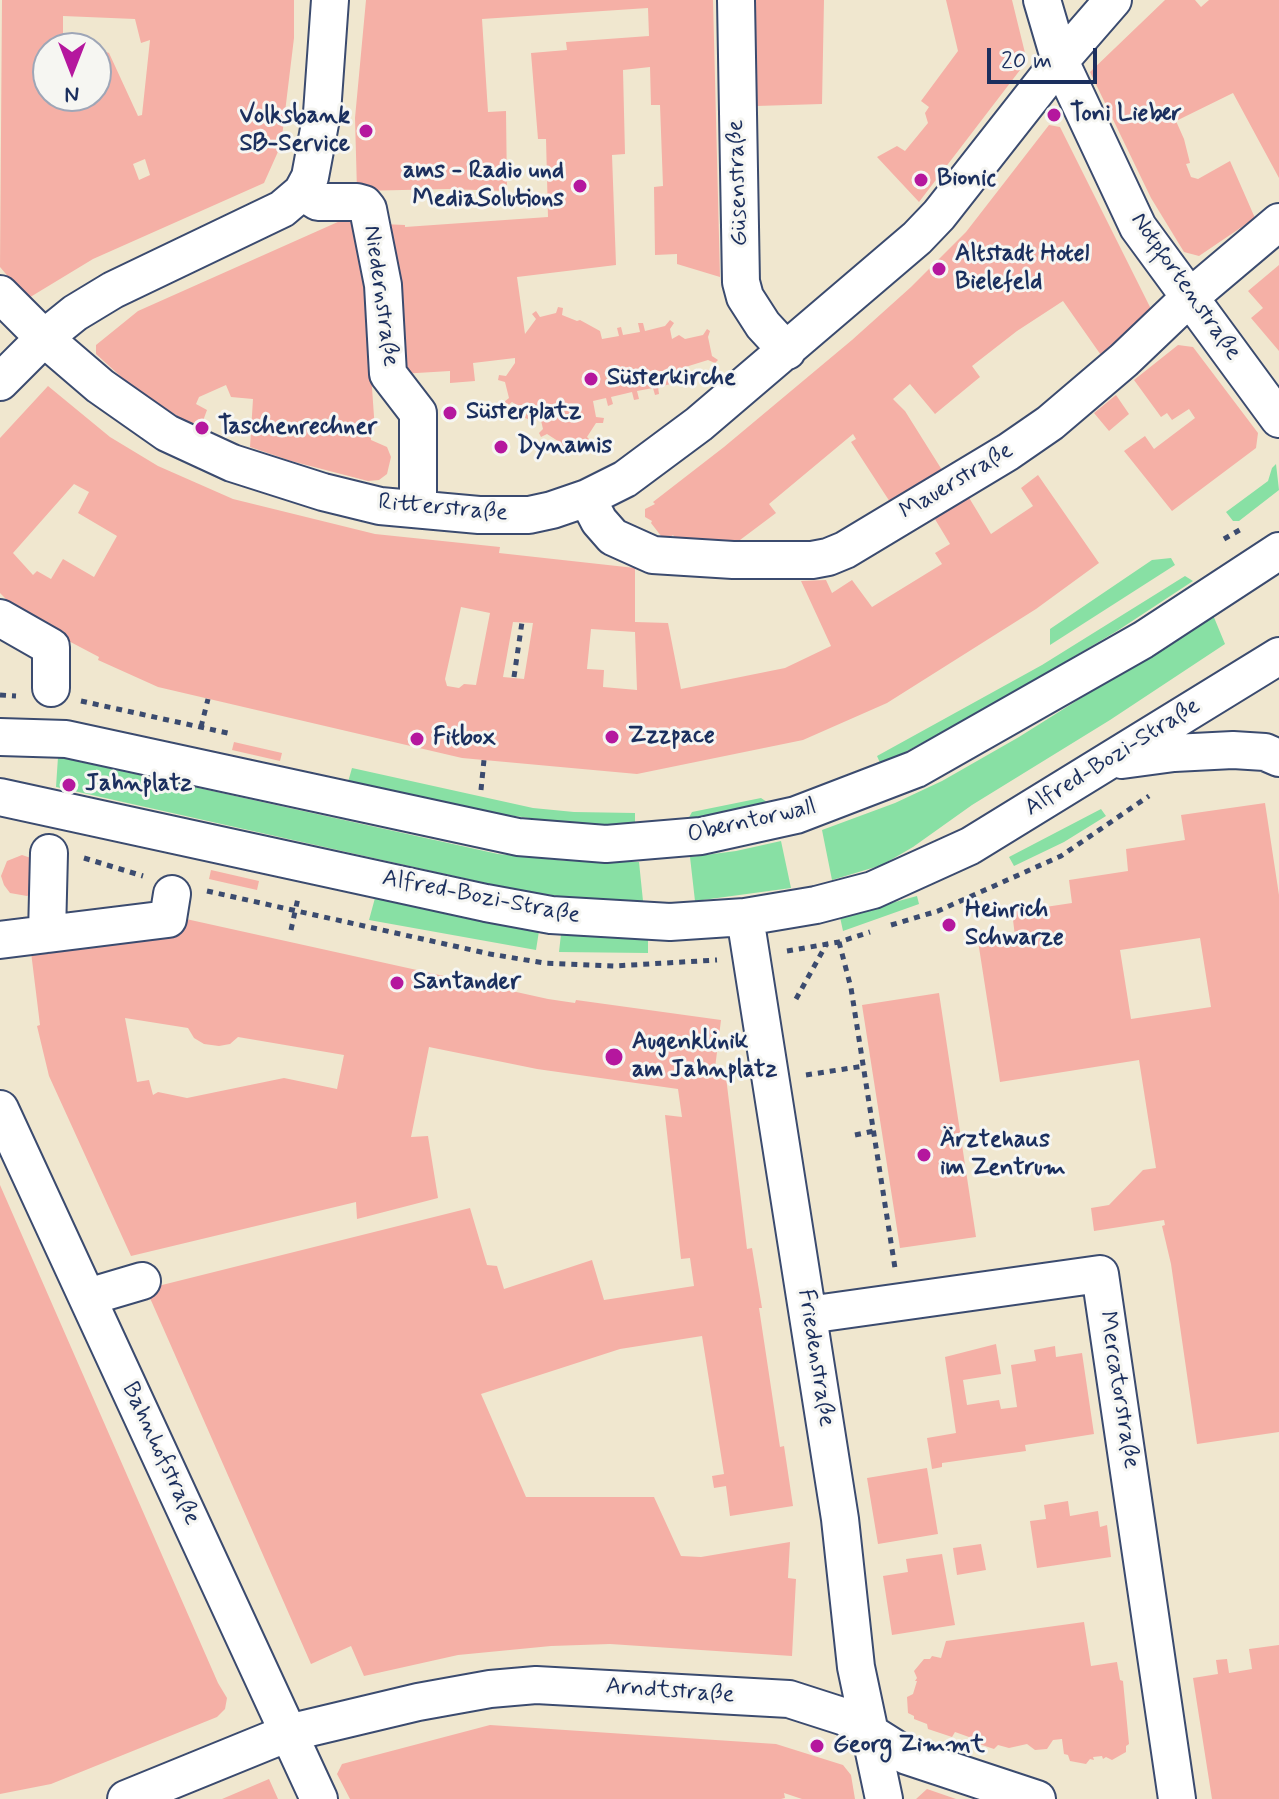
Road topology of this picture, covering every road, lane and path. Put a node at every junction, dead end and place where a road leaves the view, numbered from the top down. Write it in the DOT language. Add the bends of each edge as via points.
graph roads {
  1 [pos="330,0"];
  2 [pos="736,0"];
  3 [pos="1042,0"];
  4 [pos="1113,0"];
  5 [pos="1060,61"];
  6 [pos="302,192"];
  7 [pos="1279,222"];
  8 [pos="0,294"];
  9 [pos="1189,298"];
  10 [pos="44,338"];
  11 [pos="787,351"];
  12 [pos="0,382"];
  13 [pos="1279,419"];
  14 [pos="418,493"];
  15 [pos="587,498"];
  16 [pos="1279,551"];
  17 [pos="0,618"];
  18 [pos="522,622"];
  19 [pos="1279,656"];
  20 [pos="514,677"];
  21 [pos="65,694"];
  22 [pos="208,699"];
  23 [pos="201,727"];
  24 [pos="232,734"];
  25 [pos="0,737"];
  26 [pos="1279,758"];
  27 [pos="484,760"];
  28 [pos="1106,763"];
  29 [pos="493,792"];
  30 [pos="1154,793"];
  31 [pos="0,797"];
  32 [pos="53,865"];
  33 [pos="301,886"];
  34 [pos="175,887"];
  35 [pos="296,911"];
  36 [pos="938,911"];
  37 [pos="745,917"];
  38 [pos="291,930"];
  39 [pos="47,934"];
  40 [pos="0,940"];
  41 [pos="839,942"];
  42 [pos="674,965"];
  43 [pos="864,1066"];
  44 [pos="770,1081"];
  45 [pos="0,1109"];
  46 [pos="874,1131"];
  47 [pos="855,1135"];
  48 [pos="142,1281"];
  49 [pos="88,1297"];
  50 [pos="900,1302"];
  51 [pos="808,1315"];
  52 [pos="869,1731"];
  53 [pos="288,1733"];
  54 [pos="126,1799"];
  55 [pos="319,1799"];
  56 [pos="884,1799"];
  57 [pos="1037,1799"];
  58 [pos="1177,1799"];
  1 -- 6 [label="street" via="322,113 310,177"];
  2 -- 11 [label="street, Güsenstraße" via="741,282 763,325"];
  3 -- 5 [label="street, Notpfortenstraße"];
  4 -- 5 [label="street, Ritterstraße"];
  5 -- 9 [label="street, Notpfortenstraße" via="1138,227"];
  5 -- 11 [label="street, Ritterstraße" via="939,215"];
  6 -- 10 [label="street" via="282,209 113,290"];
  6 -- 14 [label="street, Niedernstraße" via="318,202 357,202 368,209 383,285 388,374 418,413"];
  7 -- 9 [label="street, Mauerstraße"];
  8 -- 10 [label="street, Ritterstraße"];
  9 -- 13 [label="street, Notpfortenstraße"];
  9 -- 15 [label="street, Mauerstraße" via="1050,423 828,557 733,560 653,555 613,537"];
  10 -- 12 [label="street"];
  10 -- 15 [label="street, Ritterstraße" via="167,433 232,463 300,485 380,506 479,515 529,515"];
  11 -- 15 [label="street, Ritterstraße" via="625,479"];
  16 -- 25 [label="street, Oberntorwall" via="1143,640 916,769 796,815 701,836 606,844 518,837 50,737"];
  17 -- 21 [label="street" via="51,647"];
  18 -- 20 [label="path"];
  19 -- 28 [label="street, Alfred-Bozi-Straße"];
  21 -- 23 [label="path"];
  22 -- 23 [label="path"];
  23 -- 24 [label="path"];
  26 -- 28 [label="street" via="1233,750"];
  27 -- 29 [label="path" via="481,790"];
  28 -- 37 [label="street, Alfred-Bozi-Straße" via="970,846 873,890"];
  30 -- 36 [label="path" via="1061,856"];
  31 -- 37 [label="street, Alfred-Bozi-Straße" via="551,915 670,922"];
  32 -- 34 [label="path" via="122,871"];
  32 -- 39 [label="street"];
  33 -- 35 [label="path"];
  34 -- 35 [label="path"];
  34 -- 39 [label="street" via="168,919"];
  35 -- 38 [label="path"];
  35 -- 42 [label="path" via="544,963"];
  37 -- 44 [label="street, Friedenstraße"];
  39 -- 40 [label="street"];
  41 -- 43 [label="path"];
  43 -- 44 [label="path"];
  43 -- 46 [label="path"];
  44 -- 51 [label="street, Friedenstraße"];
  45 -- 49 [label="street, Bahnhofstraße"];
  46 -- 47 [label="path"];
  46 -- 50 [label="path"];
  48 -- 49 [label="street"];
  49 -- 53 [label="street, Bahnhofstraße"];
  50 -- 51 [label="street, Mercatorstraße"];
  50 -- 58 [label="street, Mercatorstraße" via="1100,1274"];
  51 -- 52 [label="street, Friedenstraße" via="840,1519 850,1630"];
  52 -- 53 [label="street, Arndtstraße" via="845,1717 789,1699 536,1685 418,1702"];
  52 -- 56 [label="street, Friedenstraße"];
  52 -- 57 [label="street, Arndtstraße" via="907,1756"];
  53 -- 54 [label="street, Arndtstraße"];
  53 -- 55 [label="street, Bahnhofstraße"];
}
